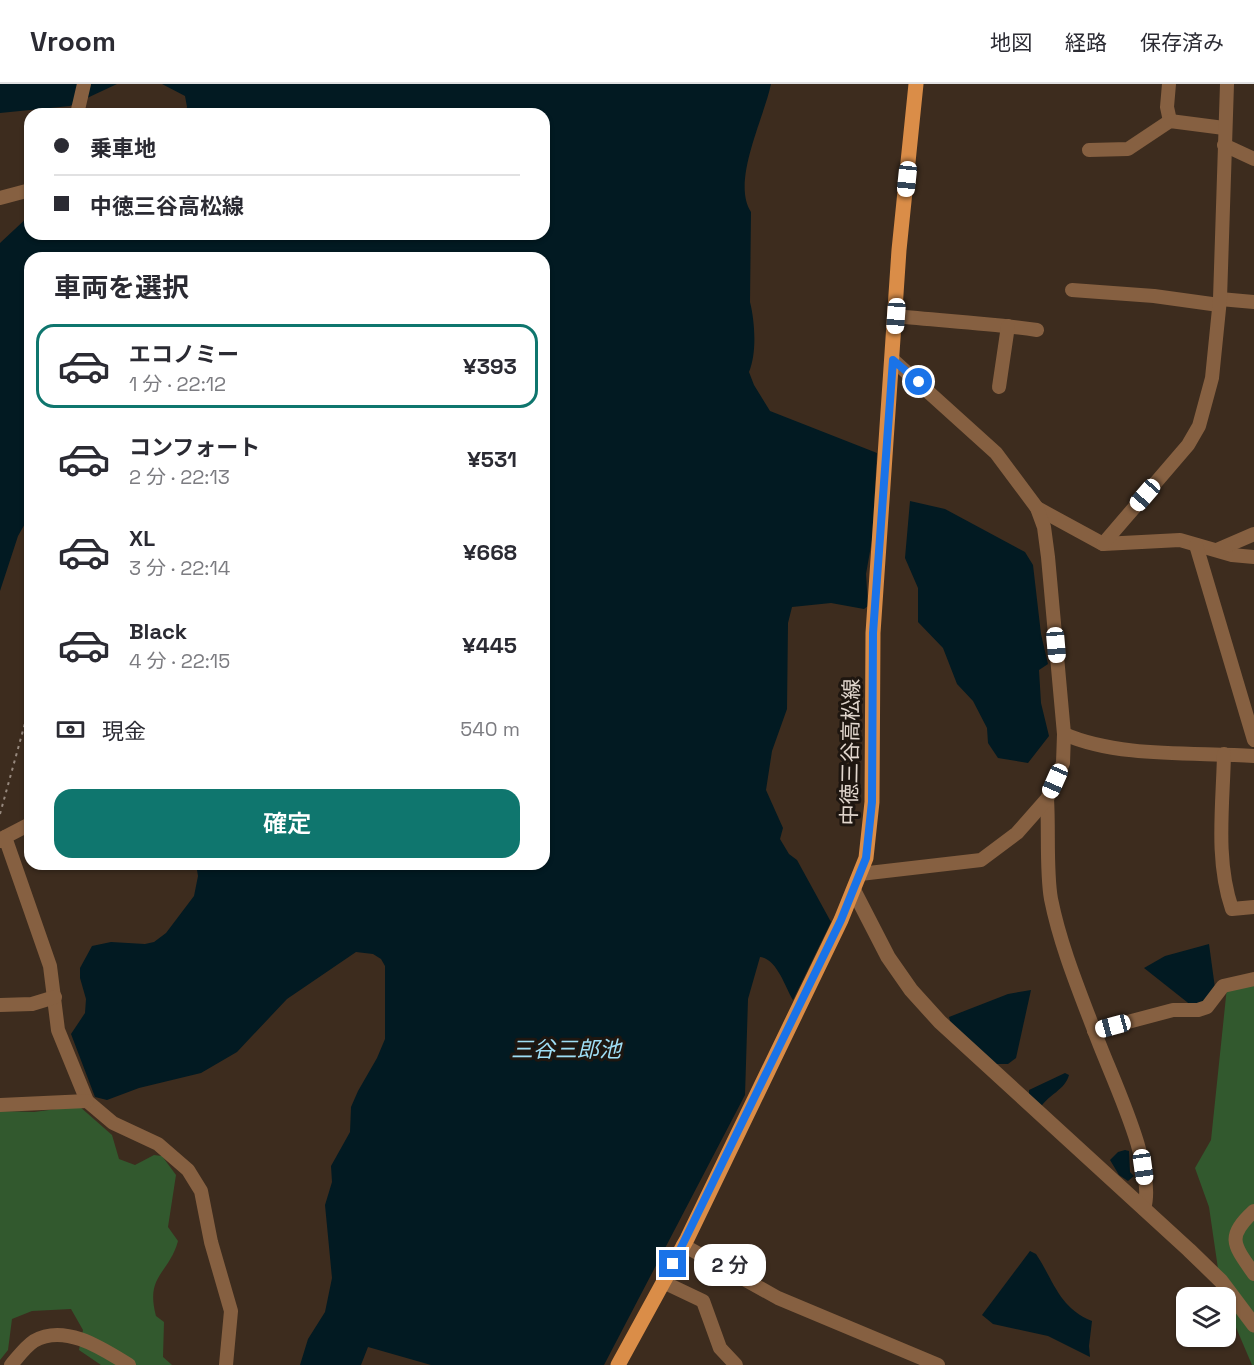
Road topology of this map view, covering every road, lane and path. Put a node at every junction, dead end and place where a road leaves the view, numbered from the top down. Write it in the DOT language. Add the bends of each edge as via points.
graph roads {
  1 [pos="84,84"];
  2 [pos="916,84"];
  3 [pos="1169,84"];
  4 [pos="1227,84"];
  5 [pos="78,108"];
  6 [pos="1170,121"];
  7 [pos="1224,128"];
  8 [pos="1224,145"];
  9 [pos="1089,150"];
  10 [pos="1254,159"];
  11 [pos="24,192"];
  12 [pos="0,198"];
  13 [pos="1072,290"];
  14 [pos="1220,302"];
  15 [pos="1254,302"];
  16 [pos="896,316"];
  17 [pos="1008,326"];
  18 [pos="1037,330"];
  19 [pos="893,360"];
  20 [pos="999,387"];
  21 [pos="1037,508"];
  22 [pos="1254,534"];
  23 [pos="1103,544"];
  24 [pos="1196,545"];
  25 [pos="1217,550"];
  26 [pos="1254,557"];
  27 [pos="24,727"];
  28 [pos="1064,734"];
  29 [pos="1254,740"];
  30 [pos="1224,754"];
  31 [pos="1254,756"];
  32 [pos="1047,798"];
  33 [pos="0,814"];
  34 [pos="24,827"];
  35 [pos="3,839"];
  36 [pos="860,874"];
  37 [pos="854,891"];
  38 [pos="1254,907"];
  39 [pos="1254,979"];
  40 [pos="55,997"];
  41 [pos="0,1005"];
  42 [pos="1094,1031"];
  43 [pos="87,1101"];
  44 [pos="0,1105"];
  45 [pos="1144,1209"];
  46 [pos="1254,1211"];
  47 [pos="683,1245"];
  48 [pos="1254,1274"];
  49 [pos="663,1282"];
  50 [pos="1254,1325"];
  51 [pos="917,1361"];
  52 [pos="11,1365"];
  53 [pos="129,1365"];
  54 [pos="226,1365"];
  55 [pos="618,1365"];
  56 [pos="736,1365"];
  57 [pos="938,1365"];
  1 -- 5 [label="street"];
  2 -- 16 [label="main road, 中徳三谷高松線"];
  3 -- 6 [label="street"];
  4 -- 7 [label="street"];
  6 -- 7 [label="street"];
  6 -- 9 [label="street" via="1128,149"];
  7 -- 8 [label="street"];
  8 -- 10 [label="street"];
  8 -- 14 [label="street"];
  11 -- 12 [label="street"];
  13 -- 14 [label="street"];
  14 -- 15 [label="street"];
  14 -- 23 [label="street" via="1212,378 1199,426 1188,445"];
  16 -- 17 [label="street"];
  16 -- 19 [label="main road, 中徳三谷高松線"];
  17 -- 18 [label="street"];
  17 -- 20 [label="street"];
  19 -- 21 [label="street" via="996,453"];
  19 -- 36 [label="main road, 中徳三谷高松線" via="873,633 871,825"];
  21 -- 23 [label="street"];
  21 -- 28 [label="street" via="1048,557"];
  22 -- 25 [label="street"];
  23 -- 24 [label="street" via="1180,540"];
  24 -- 25 [label="street"];
  24 -- 29 [label="street"];
  25 -- 26 [label="street"];
  27 -- 33 [label="path"];
  28 -- 30 [label="street" via="1084,743 1119,748"];
  28 -- 32 [label="street" via="1063,763"];
  30 -- 31 [label="street"];
  30 -- 38 [label="street" via="1221,852 1225,889 1232,909"];
  32 -- 36 [label="street" via="1017,833 981,860"];
  32 -- 42 [label="street" via="1051,897"];
  34 -- 35 [label="street"];
  35 -- 40 [label="street" via="50,966"];
  36 -- 37 [label="main road, 中徳三谷高松線"];
  37 -- 45 [label="street" via="888,957 940,1022"];
  37 -- 47 [label="main road, 中徳三谷高松線"];
  39 -- 42 [label="street" via="1223,986 1207,1007 1198,1010 1173,1010"];
  40 -- 41 [label="street" via="32,1004"];
  40 -- 43 [label="street" via="58,1030"];
  42 -- 45 [label="street" via="1127,1113 1143,1167 1147,1197"];
  43 -- 44 [label="street"];
  43 -- 54 [label="street" via="113,1123 158,1144 188,1170 201,1191 231,1311"];
  45 -- 50 [label="street" via="1221,1281"];
  46 -- 48 [label="street" via="1237,1227 1235,1235 1236,1245"];
  47 -- 49 [label="main road, 中徳三谷高松線"];
  47 -- 51 [label="street" via="778,1298"];
  49 -- 55 [label="main road, 中徳三谷高松線"];
  49 -- 56 [label="street" via="703,1301 720,1348"];
  51 -- 57 [label="street"];
  52 -- 53 [label="street" via="35,1341 70,1335"];
}
